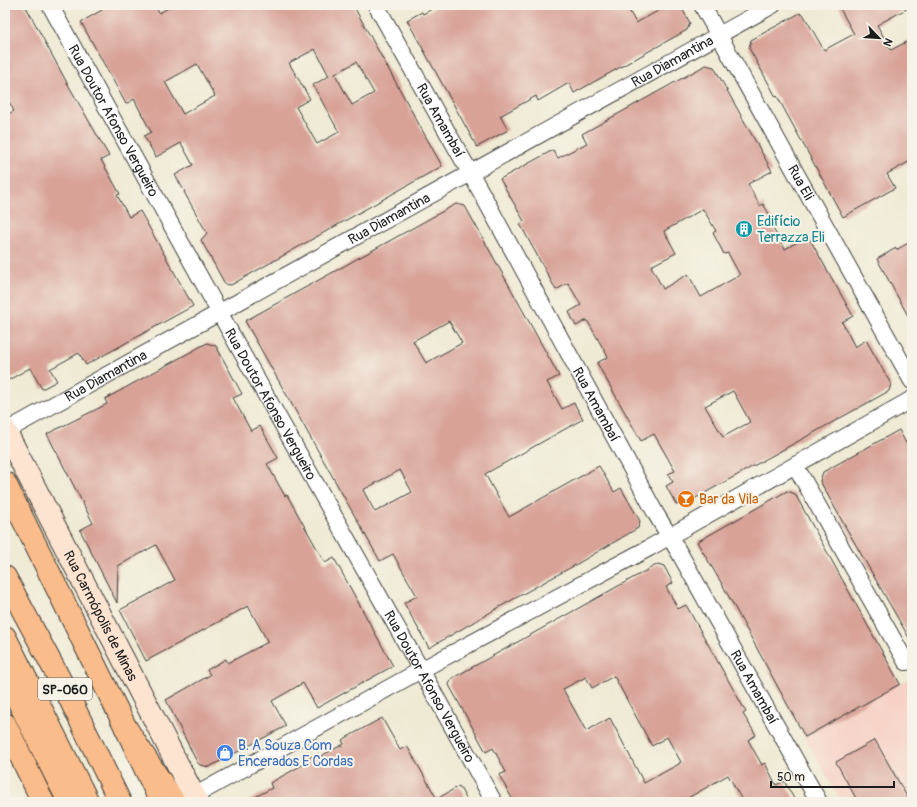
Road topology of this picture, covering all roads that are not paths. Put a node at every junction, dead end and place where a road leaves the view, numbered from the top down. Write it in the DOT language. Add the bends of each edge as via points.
graph roads {
  1 [pos="50,5"];
  2 [pos="376,5"];
  3 [pos="702,5"];
  4 [pos="772,5"];
  5 [pos="719,35"];
  6 [pos="470,173"];
  7 [pos="220,312"];
  8 [pos="912,381"];
  9 [pos="912,399"];
  10 [pos="5,430"];
  11 [pos="795,465"];
  12 [pos="5,483"];
  13 [pos="670,536"];
  14 [pos="5,577"];
  15 [pos="5,637"];
  16 [pos="906,662"];
  17 [pos="421,670"];
  18 [pos="5,676"];
  19 [pos="5,724"];
  20 [pos="126,728"];
  21 [pos="188,800"];
  22 [pos="43,802"];
  23 [pos="69,802"];
  24 [pos="88,802"];
  25 [pos="120,802"];
  26 [pos="161,802"];
  27 [pos="494,802"];
  28 [pos="819,802"];
  1 -- 7 [label="street, Rua Doutor Afonso Vergueiro"];
  2 -- 6 [label="street, Rua Amambaí"];
  3 -- 5 [label="street, Rua Eli"];
  4 -- 5 [label="street, Rua Diamantina"];
  5 -- 6 [label="street, Rua Diamantina"];
  5 -- 8 [label="street, Rua Eli"];
  6 -- 7 [label="street, Rua Diamantina"];
  6 -- 13 [label="street, Rua Amambaí"];
  7 -- 10 [label="street, Rua Diamantina"];
  7 -- 17 [label="street, Rua Doutor Afonso Vergueiro"];
  9 -- 11 [label="street"];
  10 -- 21 [label="main road, Rua Carmópolis de Minas"];
  11 -- 13 [label="street"];
  11 -- 16 [label="street"];
  12 -- 20 [label="highway"];
  13 -- 17 [label="street"];
  13 -- 28 [label="street, Rua Amambaí"];
  14 -- 25 [label="highway, SP-060" via="67,693"];
  15 -- 24 [label="highway"];
  17 -- 21 [label="street"];
  17 -- 27 [label="street, Rua Doutor Afonso Vergueiro"];
  18 -- 23 [label="highway, SP-060"];
  19 -- 22 [label="highway"];
  20 -- 21 [label="highway"];
  20 -- 26 [label="highway"];
}
